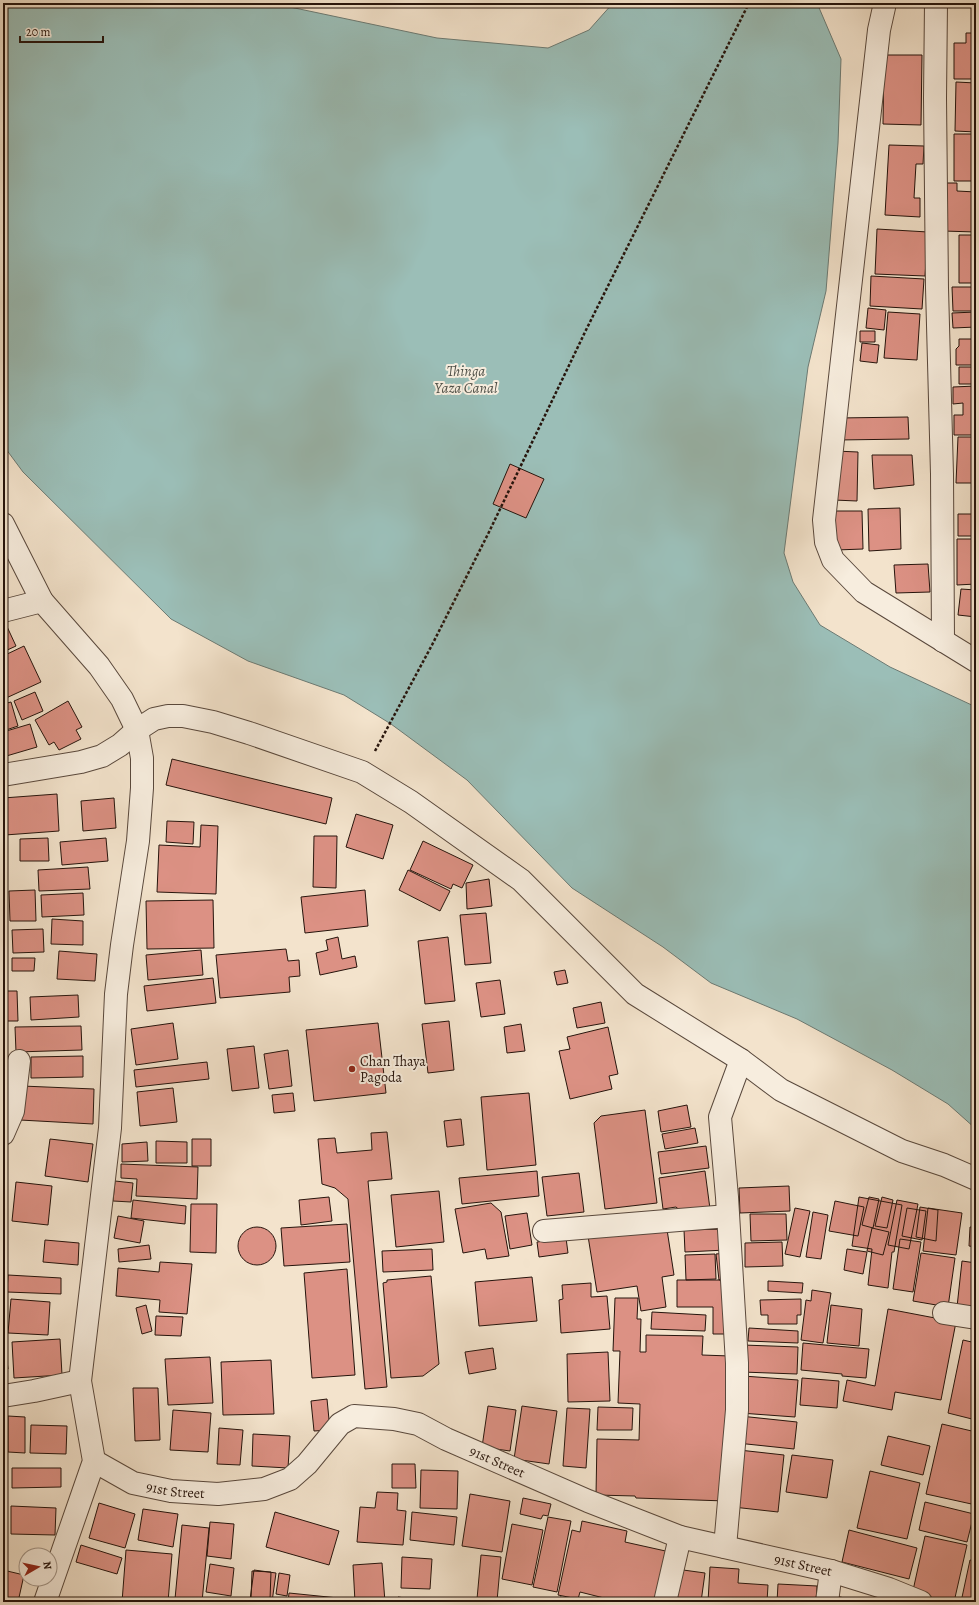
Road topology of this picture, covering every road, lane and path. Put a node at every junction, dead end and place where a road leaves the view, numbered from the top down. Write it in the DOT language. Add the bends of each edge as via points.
graph roads {
  1 [pos="749,3"];
  2 [pos="885,3"];
  3 [pos="936,3"];
  4 [pos="3,524"];
  5 [pos="42,601"];
  6 [pos="3,611"];
  7 [pos="943,641"];
  8 [pos="976,661"];
  9 [pos="137,730"];
  10 [pos="381,741"];
  11 [pos="3,775"];
  12 [pos="741,1060"];
  13 [pos="19,1061"];
  14 [pos="3,1134"];
  15 [pos="976,1179"];
  16 [pos="728,1216"];
  17 [pos="544,1231"];
  18 [pos="944,1313"];
  19 [pos="976,1318"];
  20 [pos="80,1381"];
  21 [pos="3,1396"];
  22 [pos="94,1461"];
  23 [pos="680,1537"];
  24 [pos="725,1547"];
  25 [pos="831,1571"];
  26 [pos="45,1602"];
  27 [pos="665,1602"];
  28 [pos="827,1602"];
  29 [pos="921,1602"];
  1 -- 10 [label="path" via="586,330 489,532"];
  2 -- 7 [label="street" via="879,30 825,512 826,542 833,560 864,592"];
  3 -- 7 [label="street" via="935,121"];
  4 -- 5 [label="street"];
  5 -- 6 [label="street"];
  5 -- 9 [label="street" via="99,666 122,700"];
  7 -- 8 [label="street"];
  9 -- 11 [label="street" via="102,756"];
  9 -- 12 [label="street" via="154,719 183,716 249,733 362,772 411,802 521,880 635,994"];
  9 -- 20 [label="street" via="142,758 142,788 116,994 110,1128"];
  12 -- 15 [label="street" via="780,1090 830,1116 902,1150"];
  12 -- 16 [label="street" via="720,1117"];
  13 -- 14 [label="street" via="13,1111"];
  16 -- 17 [label="street"];
  16 -- 24 [label="street" via="735,1317 737,1410"];
  18 -- 19 [label="street"];
  20 -- 21 [label="street"];
  20 -- 22 [label="street"];
  22 -- 23 [label="street, 91st Street" via="133,1483 171,1491 218,1494 264,1489 290,1479 307,1464 340,1424 354,1416 394,1419 418,1424 446,1439 588,1501"];
  22 -- 26 [label="street"];
  23 -- 24 [label="street, 91st Street"];
  23 -- 27 [label="street"];
  24 -- 25 [label="street, 91st Street"];
  25 -- 28 [label="street"];
  25 -- 29 [label="street, 91st Street"];
}
